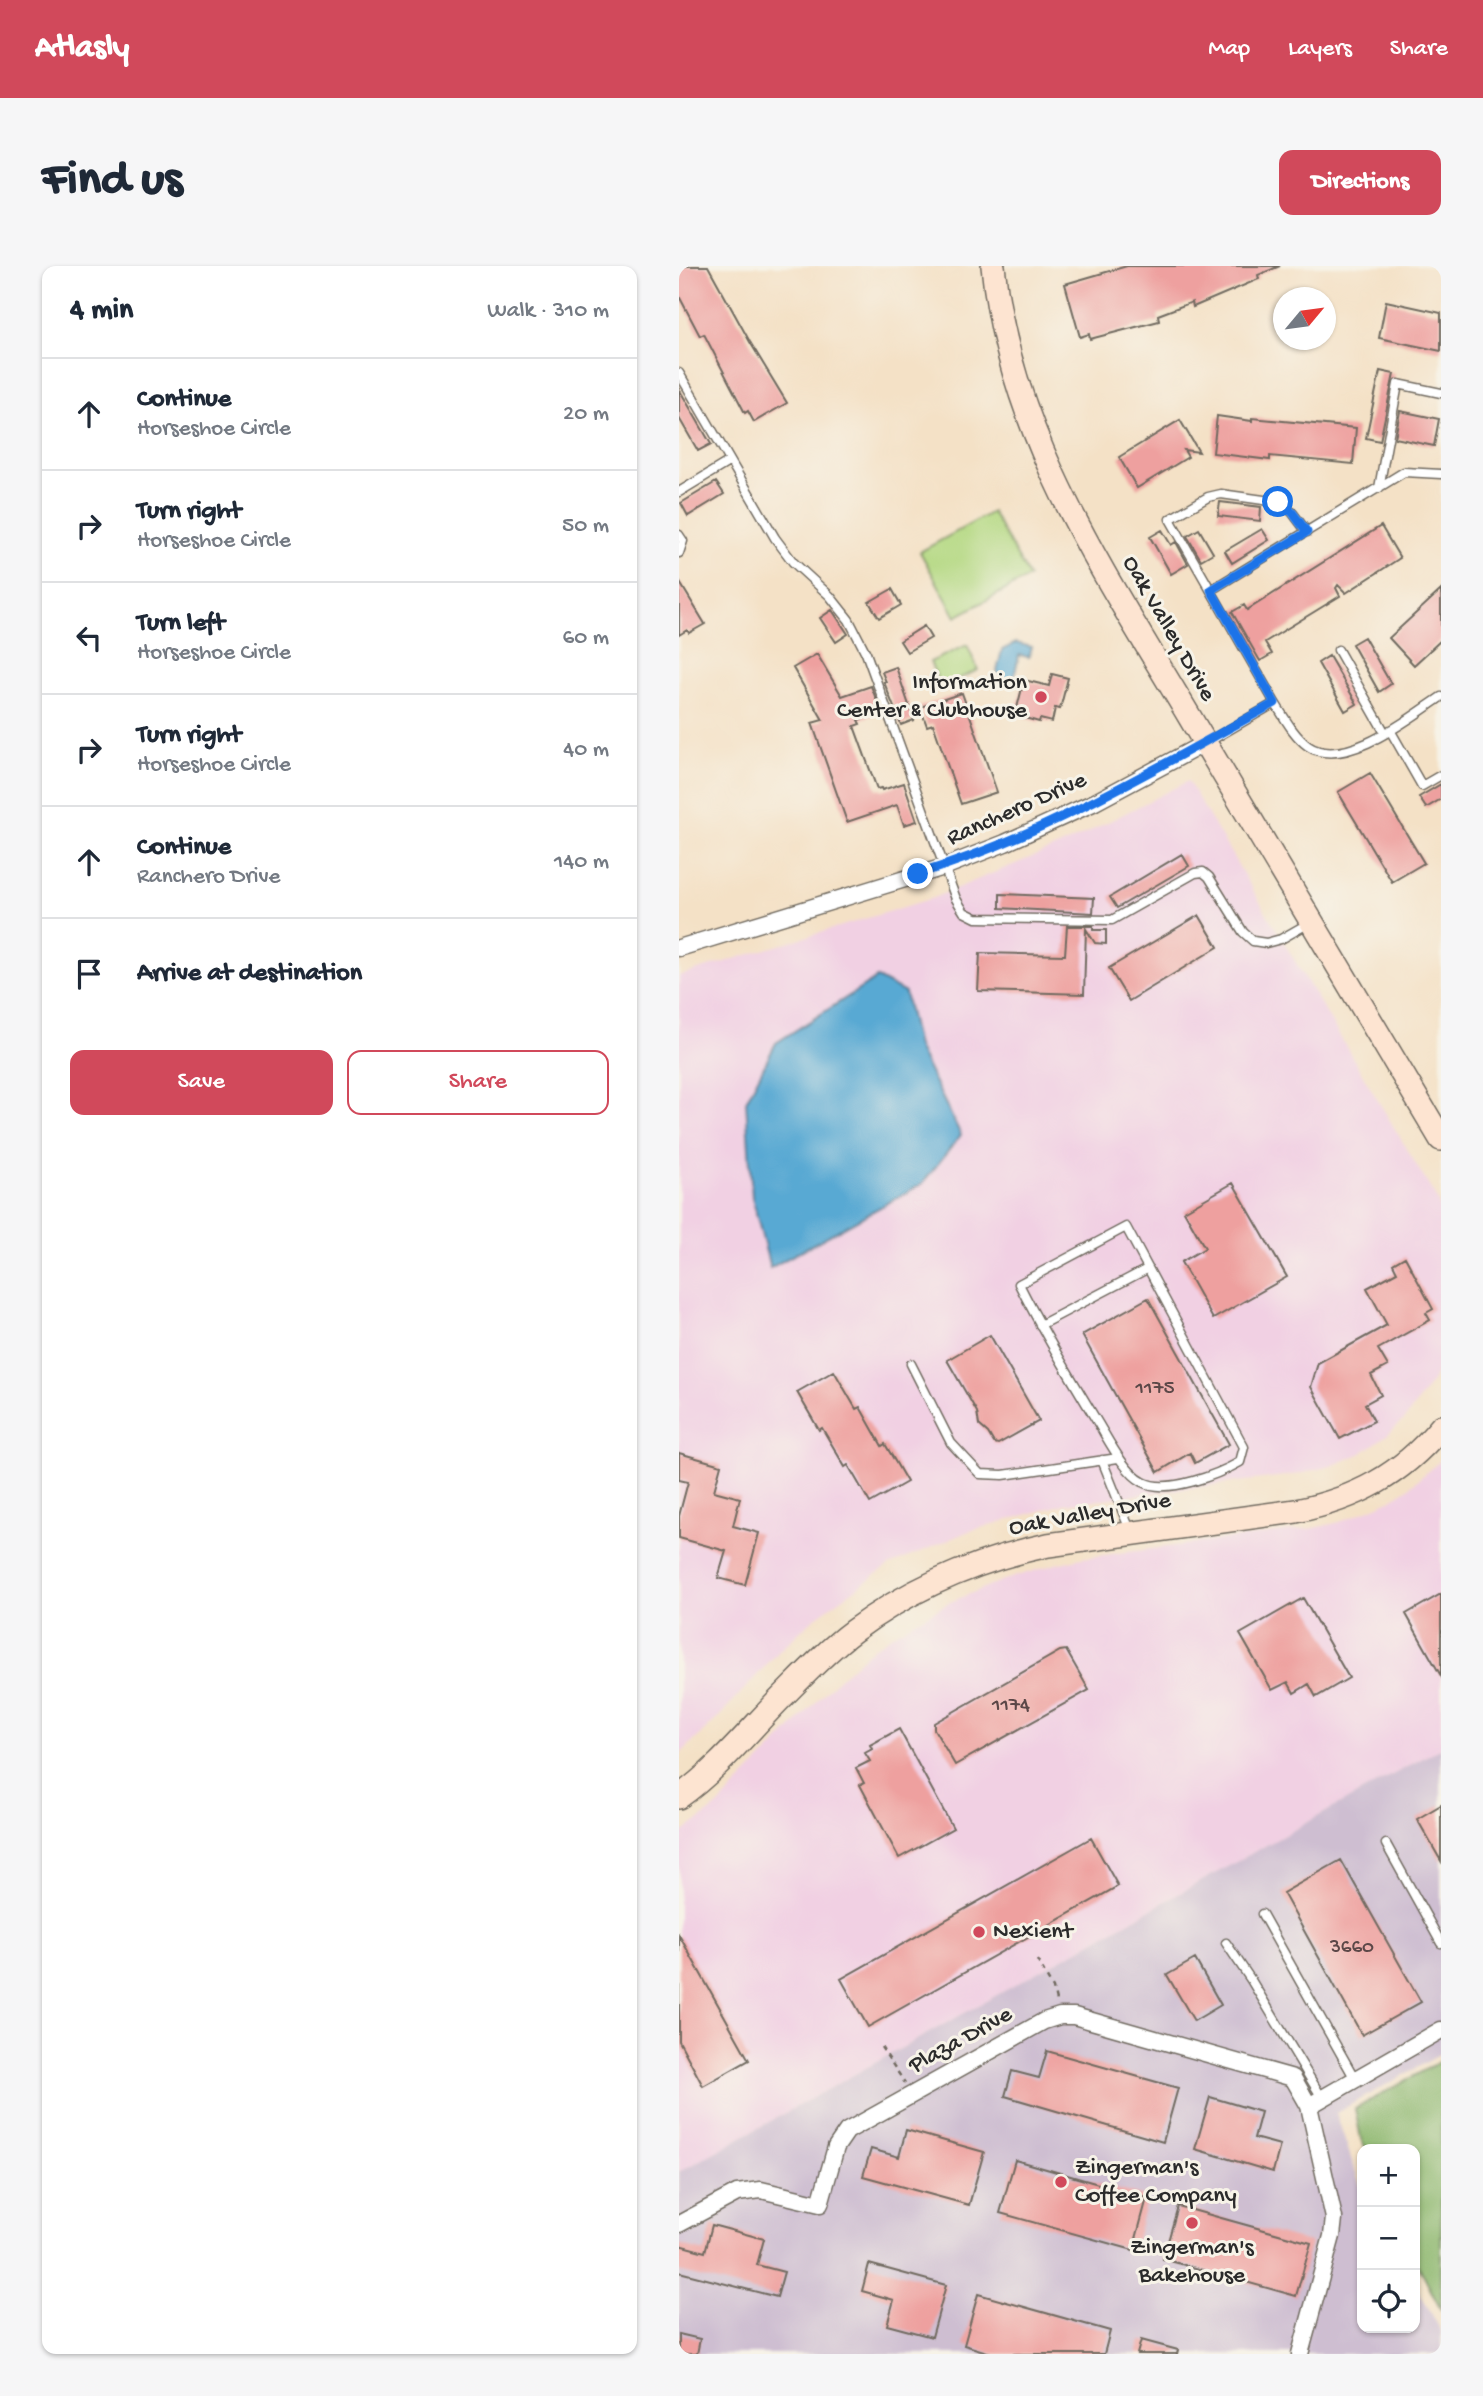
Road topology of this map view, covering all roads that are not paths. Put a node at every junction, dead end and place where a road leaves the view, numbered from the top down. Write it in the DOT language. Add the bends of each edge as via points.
graph roads {
  1 [pos="993,266"];
  2 [pos="679,373"];
  3 [pos="1441,393"];
  4 [pos="730,461"];
  5 [pos="1441,474"];
  6 [pos="1379,488"];
  7 [pos="679,492"];
  8 [pos="1307,532"];
  9 [pos="679,535"];
  10 [pos="679,553"];
  11 [pos="1211,590"];
  12 [pos="1338,650"];
  13 [pos="1441,697"];
  14 [pos="1275,703"];
  15 [pos="1387,732"];
  16 [pos="1205,743"];
  17 [pos="1441,775"];
  18 [pos="944,867"];
  19 [pos="1312,921"];
  20 [pos="679,947"];
  21 [pos="1441,1139"];
  22 [pos="1147,1269"];
  23 [pos="1040,1325"];
  24 [pos="911,1364"];
  25 [pos="1441,1427"];
  26 [pos="1118,1458"];
  27 [pos="1102,1460"];
  28 [pos="1132,1532"];
  29 [pos="679,1797"];
  30 [pos="1386,1844"];
  31 [pos="1262,1914"];
  32 [pos="1226,1943"];
  33 [pos="1441,1943"];
  34 [pos="1441,2030"];
  35 [pos="1355,2080"];
  36 [pos="1315,2102"];
  37 [pos="679,2224"];
  38 [pos="1300,2354"];
  1 -- 16 [label="street, Oak Valley Drive" via="1008,354 1050,472"];
  2 -- 4 [label="lane"];
  3 -- 6 [label="lane" via="1398,384"];
  4 -- 7 [label="lane"];
  4 -- 18 [label="lane" via="775,538 849,620 866,653"];
  5 -- 6 [label="lane" via="1404,472"];
  6 -- 8 [label="lane"];
  8 -- 11 [label="lane"];
  8 -- 11 [label="lane" via="1278,502 1221,494 1170,519"];
  9 -- 10 [label="lane" via="683,541"];
  11 -- 14 [label="lane"];
  12 -- 15 [label="lane"];
  13 -- 15 [label="lane"];
  14 -- 15 [label="lane" via="1309,747 1327,754 1347,752"];
  14 -- 16 [label="lane"];
  15 -- 17 [label="lane" via="1422,786"];
  16 -- 18 [label="street, Ranchero Drive" via="1052,822"];
  16 -- 19 [label="street, Oak Valley Drive"];
  18 -- 19 [label="lane" via="964,912 977,918 1112,920 1203,872 1253,941 1281,939"];
  18 -- 20 [label="street, Ranchero Drive"];
  19 -- 21 [label="street, Oak Valley Drive"];
  22 -- 23 [label="lane"];
  22 -- 23 [label="lane" via="1126,1227 1019,1284"];
  22 -- 26 [label="lane" via="1244,1447 1240,1462 1229,1468 1162,1487 1143,1482"];
  23 -- 26 [label="lane"];
  24 -- 27 [label="lane" via="951,1443 979,1474 1003,1475"];
  25 -- 28 [label="street, Oak Valley Drive" via="1402,1466 1374,1485 1326,1505"];
  26 -- 27 [label="lane"];
  27 -- 28 [label="lane"];
  28 -- 29 [label="street, Oak Valley Drive" via="1048,1545 988,1561 875,1616 826,1653 715,1769"];
  30 -- 33 [label="lane"];
  31 -- 35 [label="lane"];
  32 -- 36 [label="lane" via="1251,1980"];
  34 -- 35 [label="street"];
  35 -- 36 [label="street"];
  36 -- 37 [label="street, Plaza Drive" via="1293,2078 1060,2015 847,2131 836,2147 820,2204 761,2190 737,2193"];
  36 -- 38 [label="street" via="1334,2218"];
}
